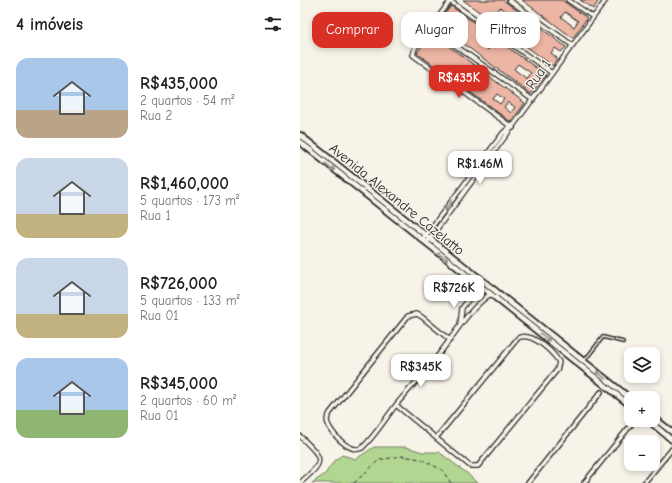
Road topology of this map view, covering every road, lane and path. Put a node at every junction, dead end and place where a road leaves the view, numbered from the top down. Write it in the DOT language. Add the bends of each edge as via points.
graph roads {
  1 [pos="450,0"];
  2 [pos="509,0"];
  3 [pos="568,0"];
  4 [pos="606,0"];
  5 [pos="441,12"];
  6 [pos="593,18"];
  7 [pos="572,45"];
  8 [pos="415,48"];
  9 [pos="459,48"];
  10 [pos="552,73"];
  11 [pos="533,100"];
  12 [pos="512,127"];
  13 [pos="300,135"];
  14 [pos="300,142"];
  15 [pos="426,239"];
  16 [pos="479,286"];
  17 [pos="489,295"];
  18 [pos="460,325"];
  19 [pos="450,340"];
  20 [pos="623,342"];
  21 [pos="584,361"];
  22 [pos="601,392"];
  23 [pos="624,393"];
  24 [pos="624,401"];
  25 [pos="396,405"];
  26 [pos="660,423"];
  27 [pos="630,427"];
  28 [pos="656,427"];
  29 [pos="672,432"];
  30 [pos="300,436"];
  31 [pos="436,438"];
  32 [pos="672,440"];
  33 [pos="672,449"];
  34 [pos="300,483"];
  35 [pos="354,483"];
  36 [pos="451,483"];
  37 [pos="528,483"];
  38 [pos="584,483"];
  39 [pos="644,483"];
  1 -- 5 [label="street"];
  1 -- 10 [label="street"];
  2 -- 7 [label="street"];
  3 -- 6 [label="street"];
  4 -- 6 [label="street, Rua 1"];
  6 -- 7 [label="street, Rua 1"];
  7 -- 10 [label="street, Rua 1"];
  8 -- 12 [label="street" via="415,57"];
  9 -- 11 [label="street"];
  10 -- 11 [label="street, Rua 1"];
  11 -- 12 [label="street, Rua 1"];
  12 -- 15 [label="street, Rua 1"];
  13 -- 15 [label="main road, Avenida Alexandre Cazelatto"];
  14 -- 15 [label="main road, Avenida Alexandre Cazelatto, one-way"];
  15 -- 16 [label="main road, Avenida Alexandre Cazelatto, one-way"];
  15 -- 21 [label="main road, Avenida Alexandre Cazelatto"];
  16 -- 17 [label="main road, Avenida Alexandre Cazelatto"];
  16 -- 18 [label="street" via="462,308"];
  17 -- 18 [label="street" via="469,312"];
  17 -- 24 [label="main road, Avenida Alexandre Cazelatto, one-way"];
  18 -- 19 [label="street"];
  19 -- 25 [label="street"];
  19 -- 25 [label="street" via="417,314 412,314 404,320 328,416 327,424 349,448 358,450 364,446"];
  20 -- 21 [label="lane" via="603,337"];
  23 -- 21 [label="main road, Avenida Alexandre Cazelatto, one-way"];
  22 -- 37 [label="street"];
  25 -- 31 [label="street"];
  26 -- 29 [label="main road"];
  27 -- 38 [label="street"];
  28 -- 32 [label="main road"];
  30 -- 34 [label="street" via="317,454 319,465"];
  31 -- 31 [label="street" via="470,466 481,464 558,367 559,362 528,336 518,338"];
  33 -- 39 [label="street"];
  35 -- 36 [label="path" via="379,460 402,456 421,459 442,470"];
}
